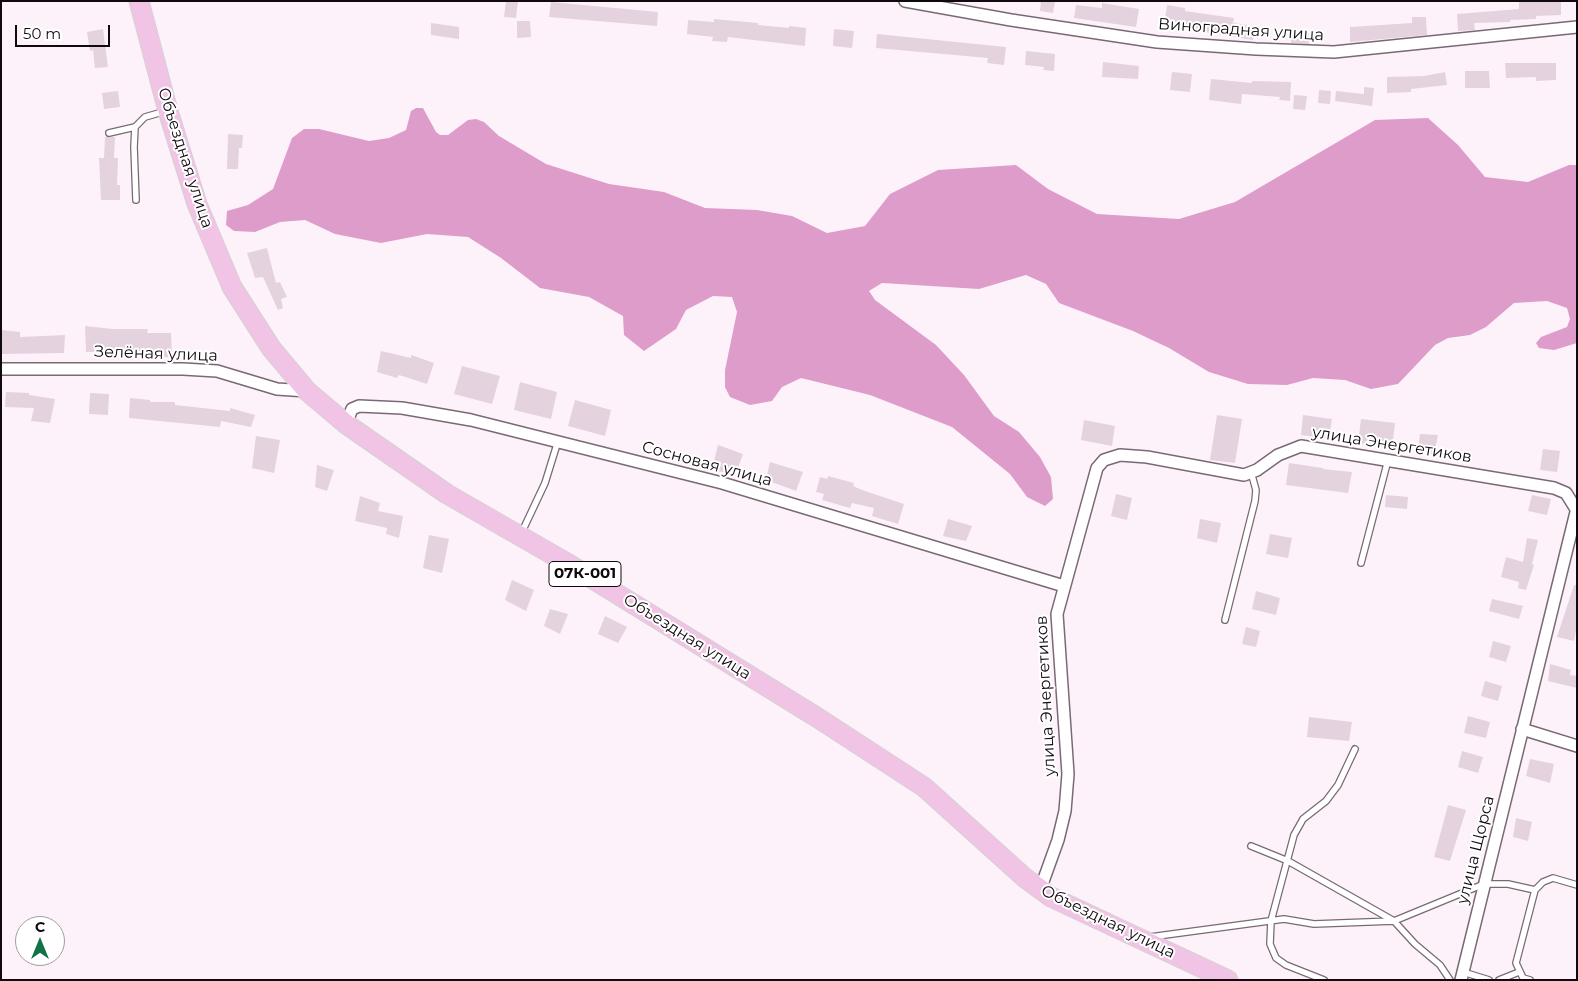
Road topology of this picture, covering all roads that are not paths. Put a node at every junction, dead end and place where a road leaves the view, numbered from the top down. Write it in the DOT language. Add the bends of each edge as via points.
graph roads {
  1 [pos="139,1"];
  2 [pos="905,1"];
  3 [pos="1577,26"];
  4 [pos="168,111"];
  5 [pos="136,128"];
  6 [pos="109,133"];
  7 [pos="136,200"];
  8 [pos="1,369"];
  9 [pos="307,391"];
  10 [pos="346,424"];
  11 [pos="558,441"];
  12 [pos="1388,460"];
  13 [pos="1251,472"];
  14 [pos="1577,508"];
  15 [pos="520,536"];
  16 [pos="1361,563"];
  17 [pos="1064,586"];
  18 [pos="1225,620"];
  19 [pos="1522,729"];
  20 [pos="1577,746"];
  21 [pos="1355,749"];
  22 [pos="1251,846"];
  23 [pos="1288,861"];
  24 [pos="1484,884"];
  25 [pos="1577,884"];
  26 [pos="1040,890"];
  27 [pos="1535,890"];
  28 [pos="1271,921"];
  29 [pos="1394,921"];
  30 [pos="1138,938"];
  31 [pos="1519,972"];
  32 [pos="1462,976"];
  33 [pos="1309,977"];
  34 [pos="1228,980"];
  35 [pos="1324,980"];
  36 [pos="1450,980"];
  37 [pos="1489,980"];
  38 [pos="1499,980"];
  39 [pos="1530,980"];
  1 -- 4 [label="main road, Объездная улица / 07К-001"];
  2 -- 3 [label="street, Виноградная улица" via="1156,42 1334,52"];
  4 -- 5 [label="lane" via="145,118"];
  4 -- 9 [label="main road, Объездная улица / 07К-001" via="197,204 232,287 271,348"];
  5 -- 6 [label="lane"];
  5 -- 7 [label="lane"];
  8 -- 9 [label="street, Зелёная улица" via="217,371 276,390"];
  9 -- 10 [label="main road, Объездная улица / 07К-001"];
  10 -- 11 [label="street, Сосновая улица" via="352,409 359,406 402,408 471,420"];
  10 -- 15 [label="main road, Объездная улица / 07К-001" via="447,494"];
  11 -- 15 [label="lane" via="545,483"];
  11 -- 17 [label="street, Сосновая улица" via="722,483"];
  12 -- 13 [label="street, улица Энергетиков" via="1301,446"];
  12 -- 14 [label="street, улица Энергетиков" via="1554,488 1566,493"];
  12 -- 16 [label="lane"];
  13 -- 17 [label="street, улица Энергетиков" via="1244,475 1147,457 1120,456 1104,460 1097,468"];
  13 -- 18 [label="lane" via="1256,490"];
  14 -- 19 [label="street, улица Щорса"];
  15 -- 26 [label="main road, Объездная улица / 07К-001" via="810,713 924,787"];
  17 -- 26 [label="street, улица Энергетиков" via="1057,614 1068,774 1065,811 1058,840"];
  19 -- 20 [label="street"];
  19 -- 24 [label="street, улица Щорса"];
  21 -- 23 [label="lane" via="1330,796 1302,819 1294,835"];
  22 -- 23 [label="lane"];
  23 -- 28 [label="lane"];
  23 -- 29 [label="lane"];
  24 -- 27 [label="lane" via="1508,884"];
  24 -- 29 [label="lane"];
  24 -- 32 [label="street, улица Щорса"];
  25 -- 27 [label="lane" via="1553,878"];
  26 -- 30 [label="main road, Объездная улица / 07К-001"];
  27 -- 31 [label="lane" via="1516,963"];
  28 -- 29 [label="lane" via="1284,919 1314,924"];
  28 -- 30 [label="lane"];
  28 -- 33 [label="lane" via="1270,944 1276,958"];
  29 -- 36 [label="lane" via="1440,965"];
  30 -- 34 [label="main road, Объездная улица / 07К-001"];
  31 -- 38 [label="lane"];
  31 -- 39 [label="lane"];
  32 -- 37 [label="lane"];
  33 -- 35 [label="lane"];
}
